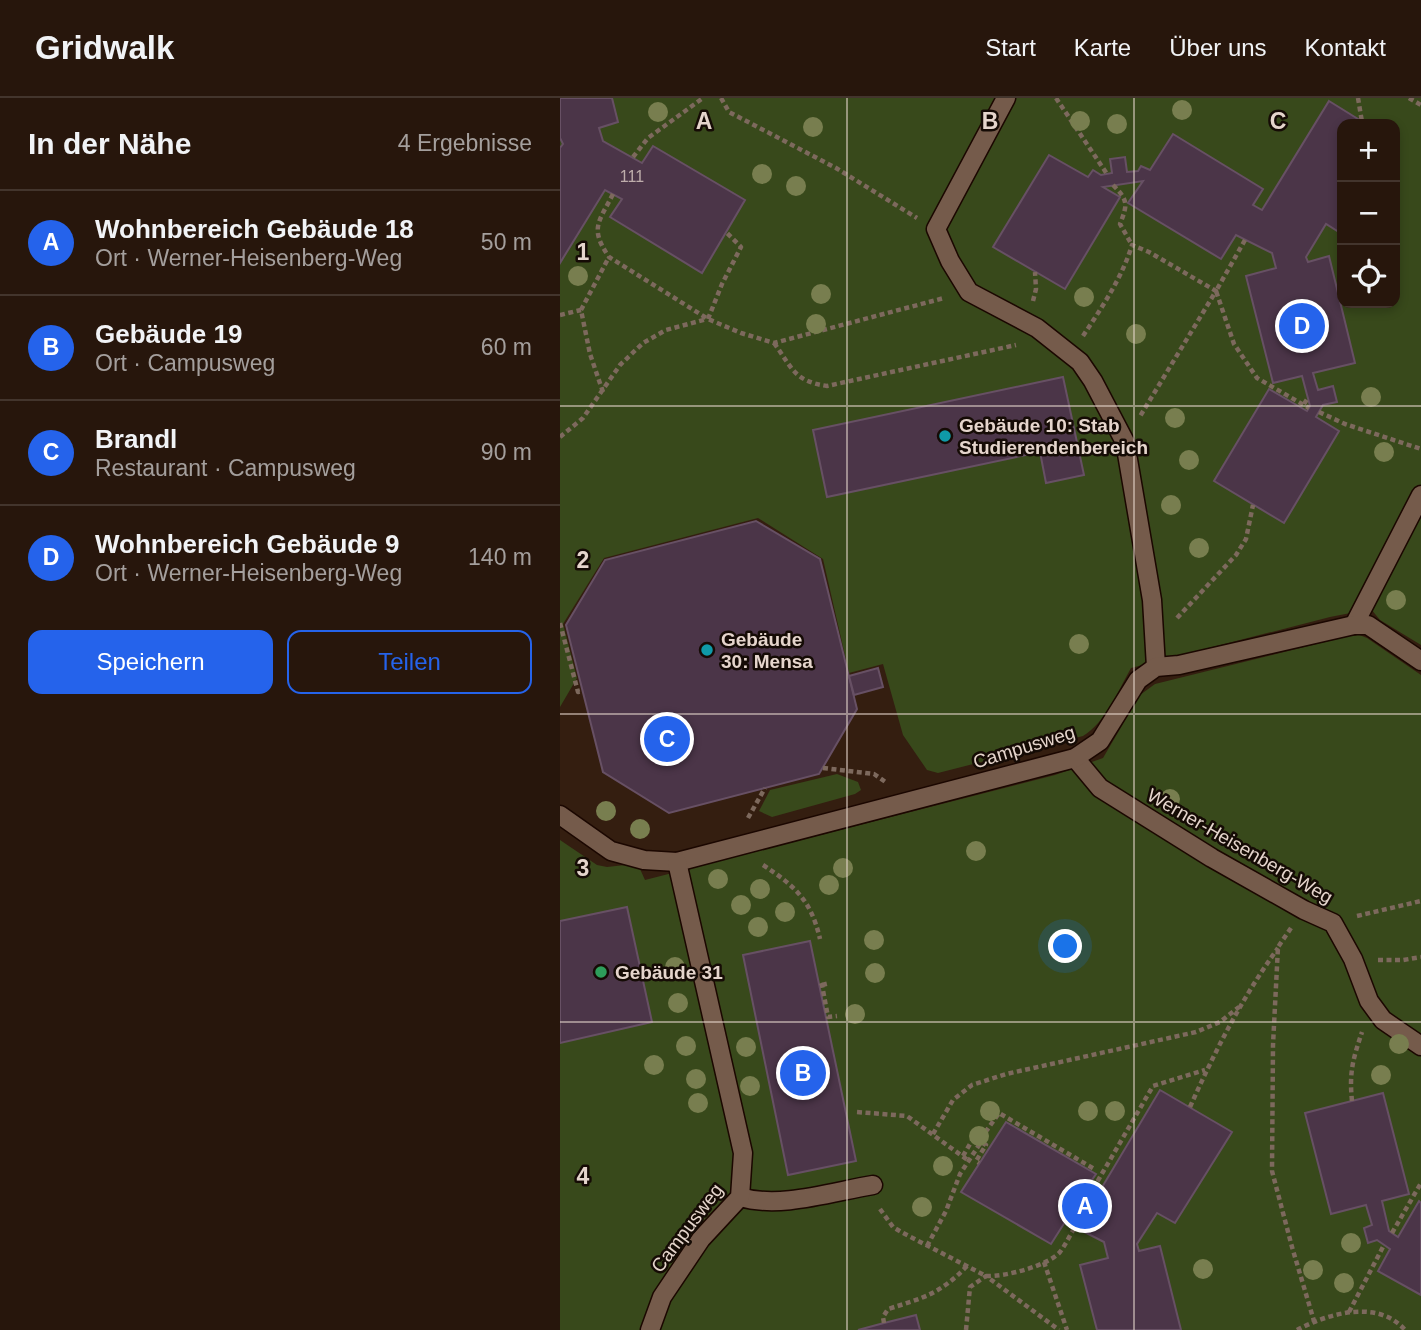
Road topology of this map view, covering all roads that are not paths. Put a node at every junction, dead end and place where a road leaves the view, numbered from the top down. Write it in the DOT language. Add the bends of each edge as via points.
graph roads {
  1 [pos="1006,98"];
  2 [pos="1421,495"];
  3 [pos="1354,625"];
  4 [pos="1421,661"];
  5 [pos="1156,667"];
  6 [pos="1075,758"];
  7 [pos="560,815"];
  8 [pos="677,862"];
  9 [pos="1421,1046"];
  10 [pos="873,1185"];
  11 [pos="740,1198"];
  12 [pos="650,1330"];
  1 -- 5 [label="street" via="936,229 969,292 1050,337 1080,362 1125,442 1153,600"];
  2 -- 3 [label="street"];
  3 -- 4 [label="street" via="1367,625"];
  3 -- 5 [label="street"];
  5 -- 6 [label="street, Campusweg" via="1138,680 1100,741"];
  6 -- 8 [label="street, Campusweg"];
  6 -- 9 [label="street, Werner-Heisenberg-Weg" via="1100,788 1212,858 1333,923 1383,1020"];
  7 -- 8 [label="street, Campusweg" via="611,851"];
  8 -- 11 [label="street, Campusweg" via="743,1153"];
  10 -- 11 [label="street" via="772,1203"];
  11 -- 12 [label="street, Campusweg" via="701,1238 662,1297"];
}
